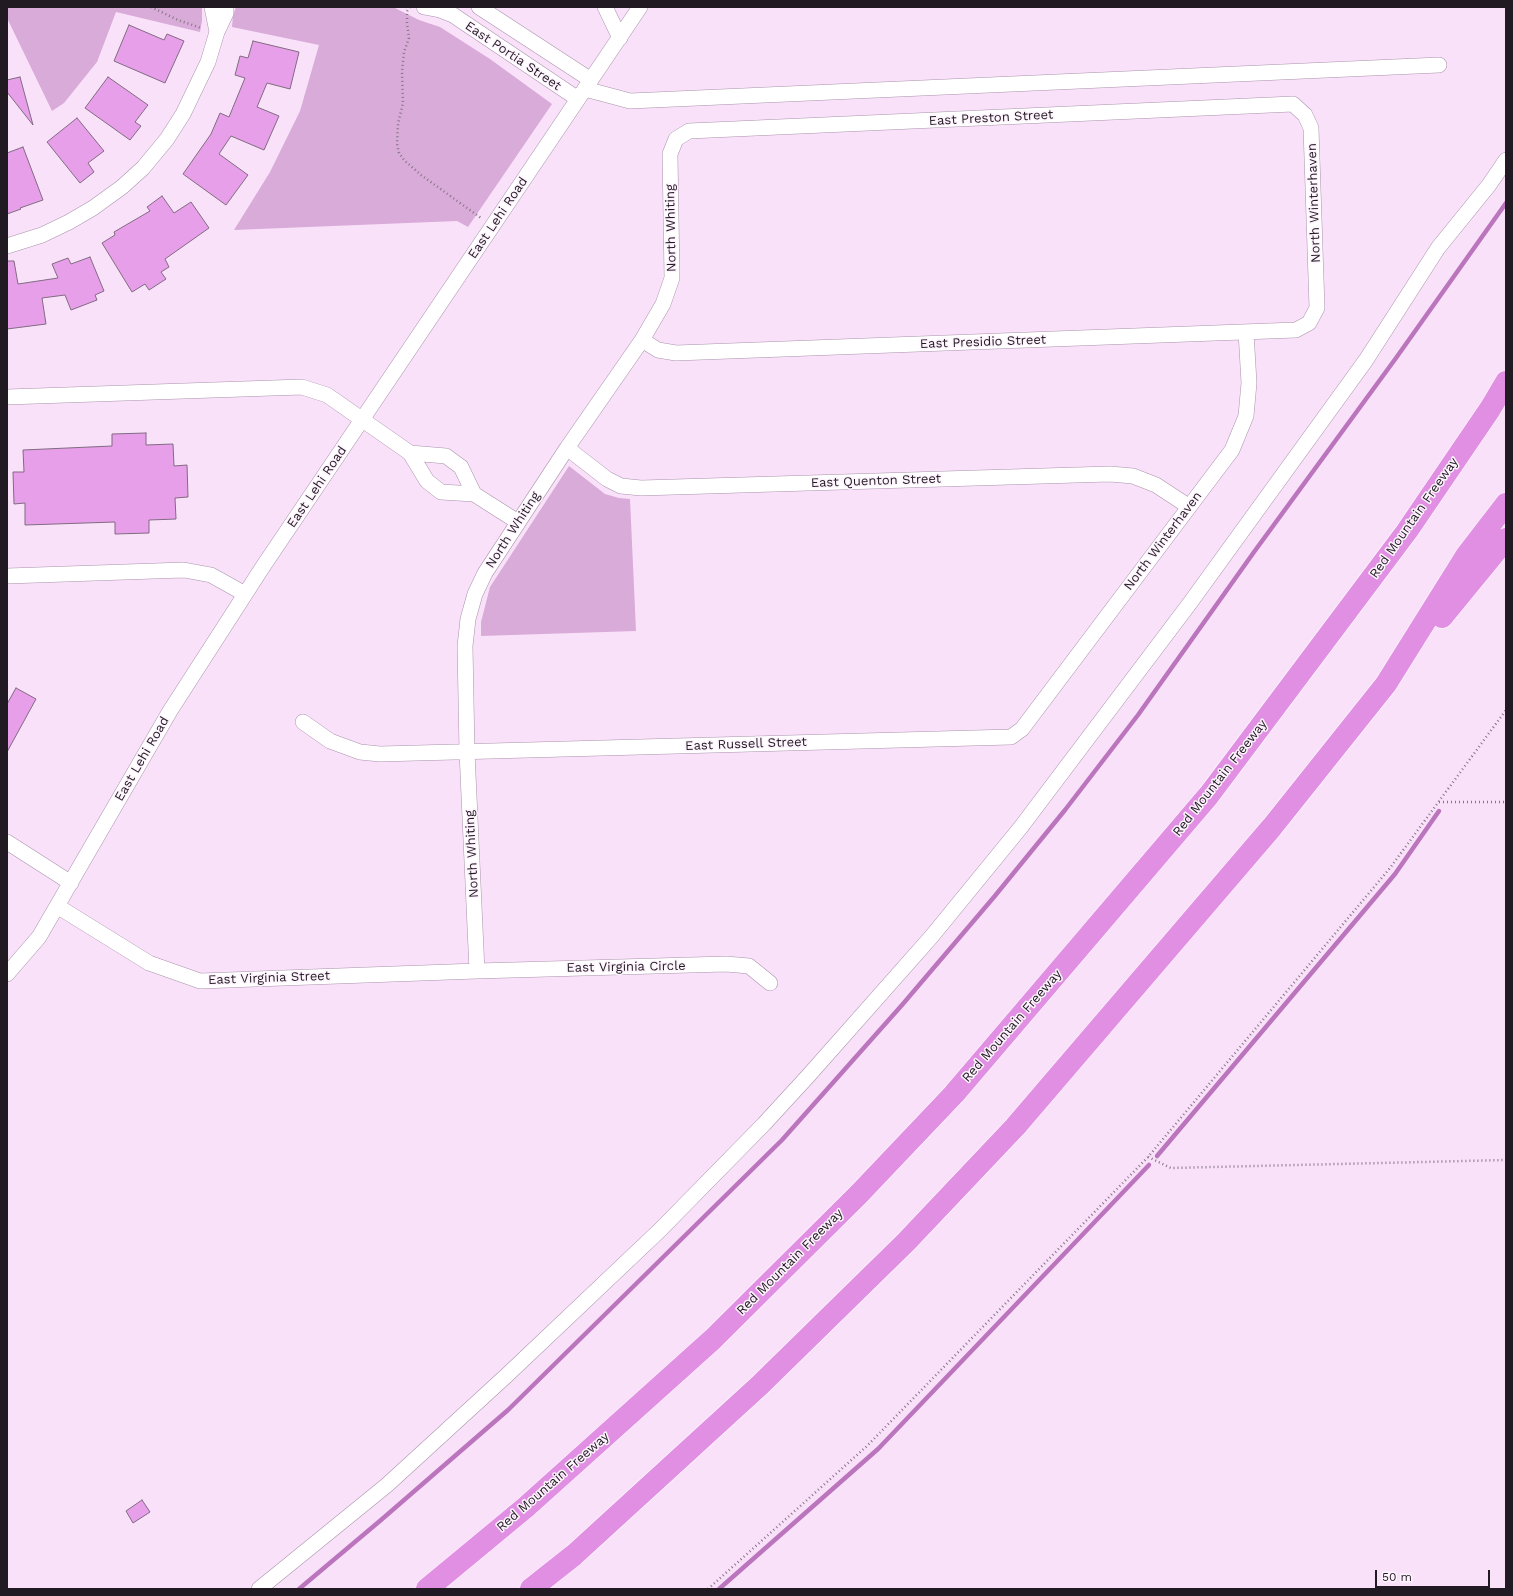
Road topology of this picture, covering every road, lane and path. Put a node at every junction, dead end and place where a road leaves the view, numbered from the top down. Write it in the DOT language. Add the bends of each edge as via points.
graph roads {
  1 [pos="151,7"];
  2 [pos="212,7"];
  3 [pos="226,7"];
  4 [pos="410,7"];
  5 [pos="424,7"];
  6 [pos="479,7"];
  7 [pos="605,7"];
  8 [pos="640,7"];
  9 [pos="217,32"];
  10 [pos="620,38"];
  11 [pos="1439,65"];
  12 [pos="585,90"];
  13 [pos="1293,104"];
  14 [pos="689,131"];
  15 [pos="1506,160"];
  16 [pos="493,227"];
  17 [pos="7,246"];
  18 [pos="1317,308"];
  19 [pos="1246,332"];
  20 [pos="642,340"];
  21 [pos="1506,382"];
  22 [pos="7,397"];
  23 [pos="362,420"];
  24 [pos="567,448"];
  25 [pos="410,453"];
  26 [pos="474,494"];
  27 [pos="1506,504"];
  28 [pos="1188,506"];
  29 [pos="518,522"];
  30 [pos="1506,538"];
  31 [pos="7,576"];
  32 [pos="245,594"];
  33 [pos="1386,684"];
  34 [pos="1506,710"];
  35 [pos="303,722"];
  36 [pos="1022,728"];
  37 [pos="467,752"];
  38 [pos="1439,802"];
  39 [pos="1506,802"];
  40 [pos="7,842"];
  41 [pos="71,883"];
  42 [pos="57,906"];
  43 [pos="477,971"];
  44 [pos="7,974"];
  45 [pos="770,983"];
  46 [pos="1148,1157"];
  47 [pos="1506,1160"];
  48 [pos="259,1589"];
  49 [pos="427,1589"];
  50 [pos="531,1589"];
  51 [pos="708,1589"];
  1 -- 9 [label="path" via="199,28"];
  2 -- 9 [label="street"];
  3 -- 9 [label="street" via="226,13"];
  4 -- 16 [label="path" via="407,11 409,38 404,52 402,72 403,104 398,124 399,152 421,175"];
  5 -- 12 [label="street, East Portia Street" via="453,16"];
  6 -- 12 [label="street, East Portia Street"];
  7 -- 10 [label="street"];
  8 -- 10 [label="street, East Lehi Road"];
  9 -- 17 [label="street" via="208,62 183,114 167,139 143,168 122,187 69,222 42,235"];
  10 -- 12 [label="street, East Lehi Road"];
  11 -- 12 [label="street" via="630,101"];
  12 -- 16 [label="street, East Lehi Road"];
  13 -- 14 [label="street, East Preston Street"];
  13 -- 18 [label="street, North Winterhaven" via="1305,115 1311,128"];
  14 -- 20 [label="street, North Whiting" via="676,140 670,154 672,278 663,304"];
  15 -- 48 [label="street" via="1438,248 1366,360 1199,590 1021,827 927,941 764,1124 660,1230 387,1485"];
  16 -- 23 [label="street, East Lehi Road"];
  18 -- 19 [label="street, East Presidio Street" via="1309,323 1296,330"];
  19 -- 20 [label="street, East Presidio Street" via="676,353 658,350"];
  19 -- 28 [label="street, North Winterhaven" via="1249,383 1246,416 1232,450"];
  20 -- 24 [label="street, North Whiting"];
  21 -- 49 [label="highway, Red Mountain Freeway" via="1407,531 1209,795 954,1094 859,1194 713,1340 526,1507"];
  22 -- 23 [label="street" via="302,387 327,395"];
  23 -- 25 [label="street"];
  23 -- 32 [label="street, East Lehi Road"];
  24 -- 28 [label="street, East Quenton Street" via="607,479 621,486 641,488 1110,474 1133,476 1156,485"];
  24 -- 29 [label="street, North Whiting"];
  25 -- 26 [label="street" via="427,481 441,492"];
  25 -- 26 [label="street" via="446,456 461,467"];
  26 -- 29 [label="street"];
  27 -- 33 [label="highway" via="1466,556"];
  28 -- 36 [label="street, North Winterhaven"];
  29 -- 37 [label="street, North Whiting" via="485,573 475,594 468,619 465,646"];
  30 -- 33 [label="highway"];
  31 -- 32 [label="street" via="184,570 211,575"];
  32 -- 41 [label="street, East Lehi Road" via="170,711"];
  33 -- 50 [label="highway" via="1272,827 1015,1127 906,1242 760,1385 574,1554"];
  34 -- 38 [label="path"];
  35 -- 37 [label="street, East Russell Street" via="330,741 360,752"];
  36 -- 37 [label="street, East Russell Street" via="1012,737 993,738"];
  37 -- 43 [label="street, North Whiting"];
  38 -- 39 [label="path"];
  38 -- 46 [label="path" via="1390,868"];
  40 -- 41 [label="street"];
  41 -- 42 [label="street, East Lehi Road"];
  42 -- 43 [label="street, East Virginia Street" via="149,963 200,981"];
  42 -- 44 [label="street, East Lehi Road" via="39,937"];
  43 -- 45 [label="street, East Virginia Circle" via="726,964 749,966"];
  46 -- 47 [label="path" via="1171,1168"];
  46 -- 51 [label="path" via="867,1446"];
}
